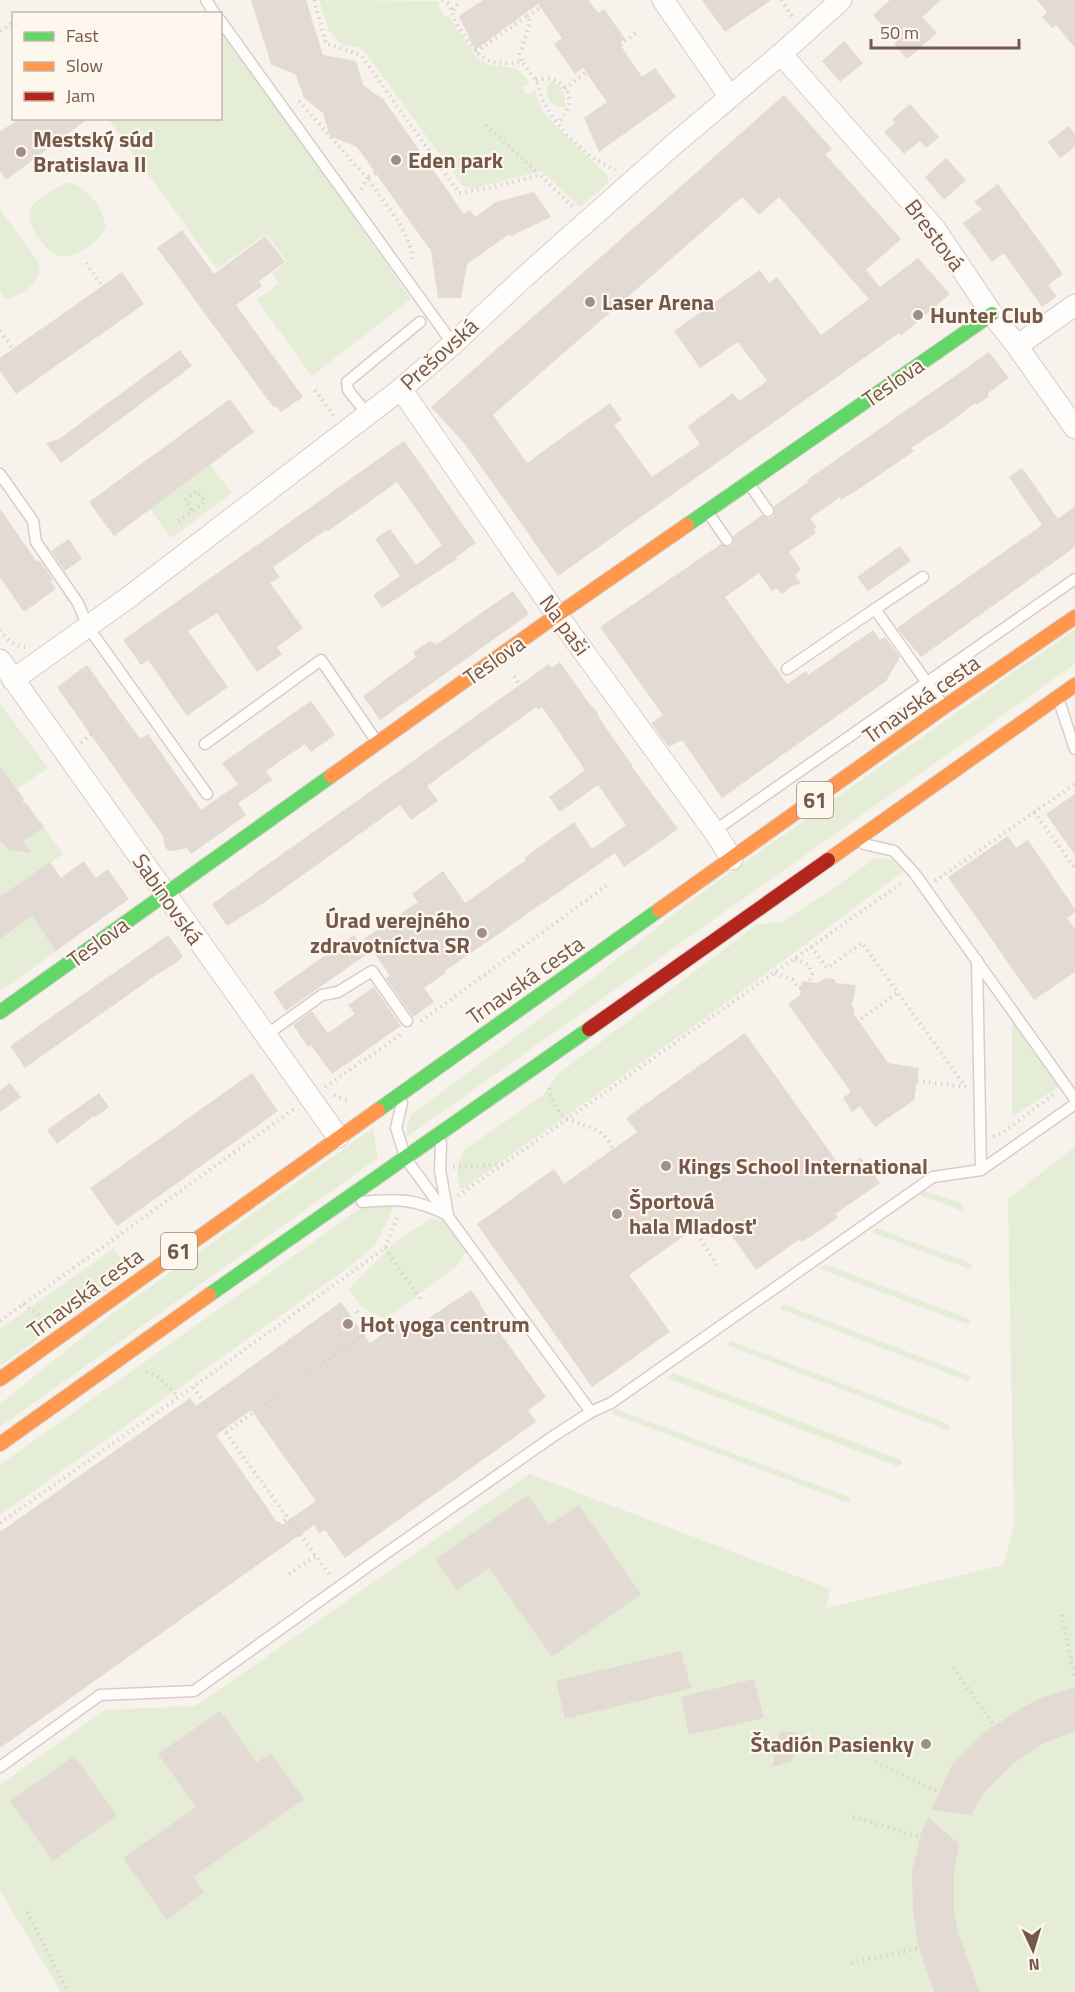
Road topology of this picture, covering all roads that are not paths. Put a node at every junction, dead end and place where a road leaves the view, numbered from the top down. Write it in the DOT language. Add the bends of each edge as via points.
graph roads {
  1 [pos="663,0"];
  2 [pos="841,0"];
  3 [pos="222,23"];
  4 [pos="781,54"];
  5 [pos="730,97"];
  6 [pos="1075,305"];
  7 [pos="992,314"];
  8 [pos="420,322"];
  9 [pos="453,344"];
  10 [pos="1017,346"];
  11 [pos="401,389"];
  12 [pos="368,415"];
  13 [pos="1075,428"];
  14 [pos="0,474"];
  15 [pos="748,482"];
  16 [pos="707,511"];
  17 [pos="768,511"];
  18 [pos="727,540"];
  19 [pos="923,577"];
  20 [pos="1075,579"];
  21 [pos="875,609"];
  22 [pos="557,615"];
  23 [pos="1075,617"];
  24 [pos="88,627"];
  25 [pos="0,660"];
  26 [pos="786,669"];
  27 [pos="13,680"];
  28 [pos="928,683"];
  29 [pos="1075,685"];
  30 [pos="1058,697"];
  31 [pos="944,707"];
  32 [pos="377,743"];
  33 [pos="205,744"];
  34 [pos="1075,749"];
  35 [pos="207,795"];
  36 [pos="714,831"];
  37 [pos="855,842"];
  38 [pos="732,859"];
  39 [pos="164,894"];
  40 [pos="977,959"];
  41 [pos="0,1012"];
  42 [pos="409,1024"];
  43 [pos="266,1035"];
  44 [pos="405,1090"];
  45 [pos="1075,1099"];
  46 [pos="1075,1104"];
  47 [pos="443,1132"];
  48 [pos="338,1137"];
  49 [pos="406,1159"];
  50 [pos="981,1170"];
  51 [pos="341,1205"];
  52 [pos="448,1215"];
  53 [pos="0,1379"];
  54 [pos="591,1412"];
  55 [pos="0,1444"];
  56 [pos="0,1767"];
  1 -- 5 [label="street"];
  2 -- 4 [label="street, Prešovská"];
  3 -- 9 [label="lane"];
  4 -- 5 [label="street, Prešovská"];
  4 -- 7 [label="street, Brestová" via="934,229"];
  5 -- 9 [label="street, Prešovská"];
  6 -- 10 [label="street"];
  7 -- 10 [label="street, Brestová"];
  7 -- 15 [label="main road, Teslova"];
  8 -- 12 [label="lane" via="347,382 348,390"];
  9 -- 11 [label="street, Prešovská"];
  10 -- 13 [label="street, Brestová"];
  11 -- 12 [label="street, Prešovská"];
  11 -- 22 [label="street, Na paši"];
  12 -- 24 [label="street, Prešovská"];
  14 -- 24 [label="lane" via="33,520 36,542 78,603"];
  15 -- 16 [label="main road, Teslova"];
  15 -- 17 [label="lane"];
  16 -- 18 [label="lane"];
  16 -- 22 [label="main road, Teslova"];
  19 -- 21 [label="lane"];
  20 -- 28 [label="lane"];
  21 -- 26 [label="lane"];
  21 -- 28 [label="lane"];
  22 -- 32 [label="main road, Teslova"];
  22 -- 36 [label="street, Na paši"];
  23 -- 31 [label="main road, Trnavská cesta / 61"];
  24 -- 27 [label="street, Prešovská"];
  24 -- 35 [label="lane"];
  25 -- 27 [label="street, Sabinovská"];
  27 -- 39 [label="street, Sabinovská"];
  28 -- 31 [label="lane"];
  28 -- 36 [label="lane"];
  29 -- 30 [label="main road, 61"];
  30 -- 34 [label="lane"];
  30 -- 37 [label="main road, 61"];
  31 -- 38 [label="main road, Trnavská cesta / 61"];
  32 -- 33 [label="lane" via="321,660"];
  32 -- 39 [label="main road, Teslova"];
  36 -- 38 [label="street, Na paši"];
  37 -- 40 [label="lane" via="894,851"];
  37 -- 47 [label="main road, 61"];
  38 -- 44 [label="main road, Trnavská cesta / 61"];
  39 -- 41 [label="main road, Teslova"];
  39 -- 43 [label="street, Sabinovská"];
  40 -- 45 [label="lane"];
  40 -- 50 [label="lane"];
  42 -- 43 [label="lane" via="372,971 338,992 322,994"];
  43 -- 48 [label="street, Sabinovská" via="318,1093"];
  44 -- 48 [label="main road, Trnavská cesta / 61"];
  44 -- 49 [label="lane" via="396,1128"];
  46 -- 50 [label="lane"];
  47 -- 49 [label="main road, 61"];
  47 -- 52 [label="lane" via="440,1170"];
  48 -- 53 [label="main road, Trnavská cesta / 61"];
  49 -- 51 [label="main road, 61"];
  49 -- 52 [label="lane"];
  50 -- 54 [label="lane" via="933,1176 611,1403"];
  51 -- 52 [label="lane" via="403,1199"];
  51 -- 55 [label="main road, 61"];
  52 -- 54 [label="lane"];
  54 -- 56 [label="lane" via="194,1691 100,1695"];
}
